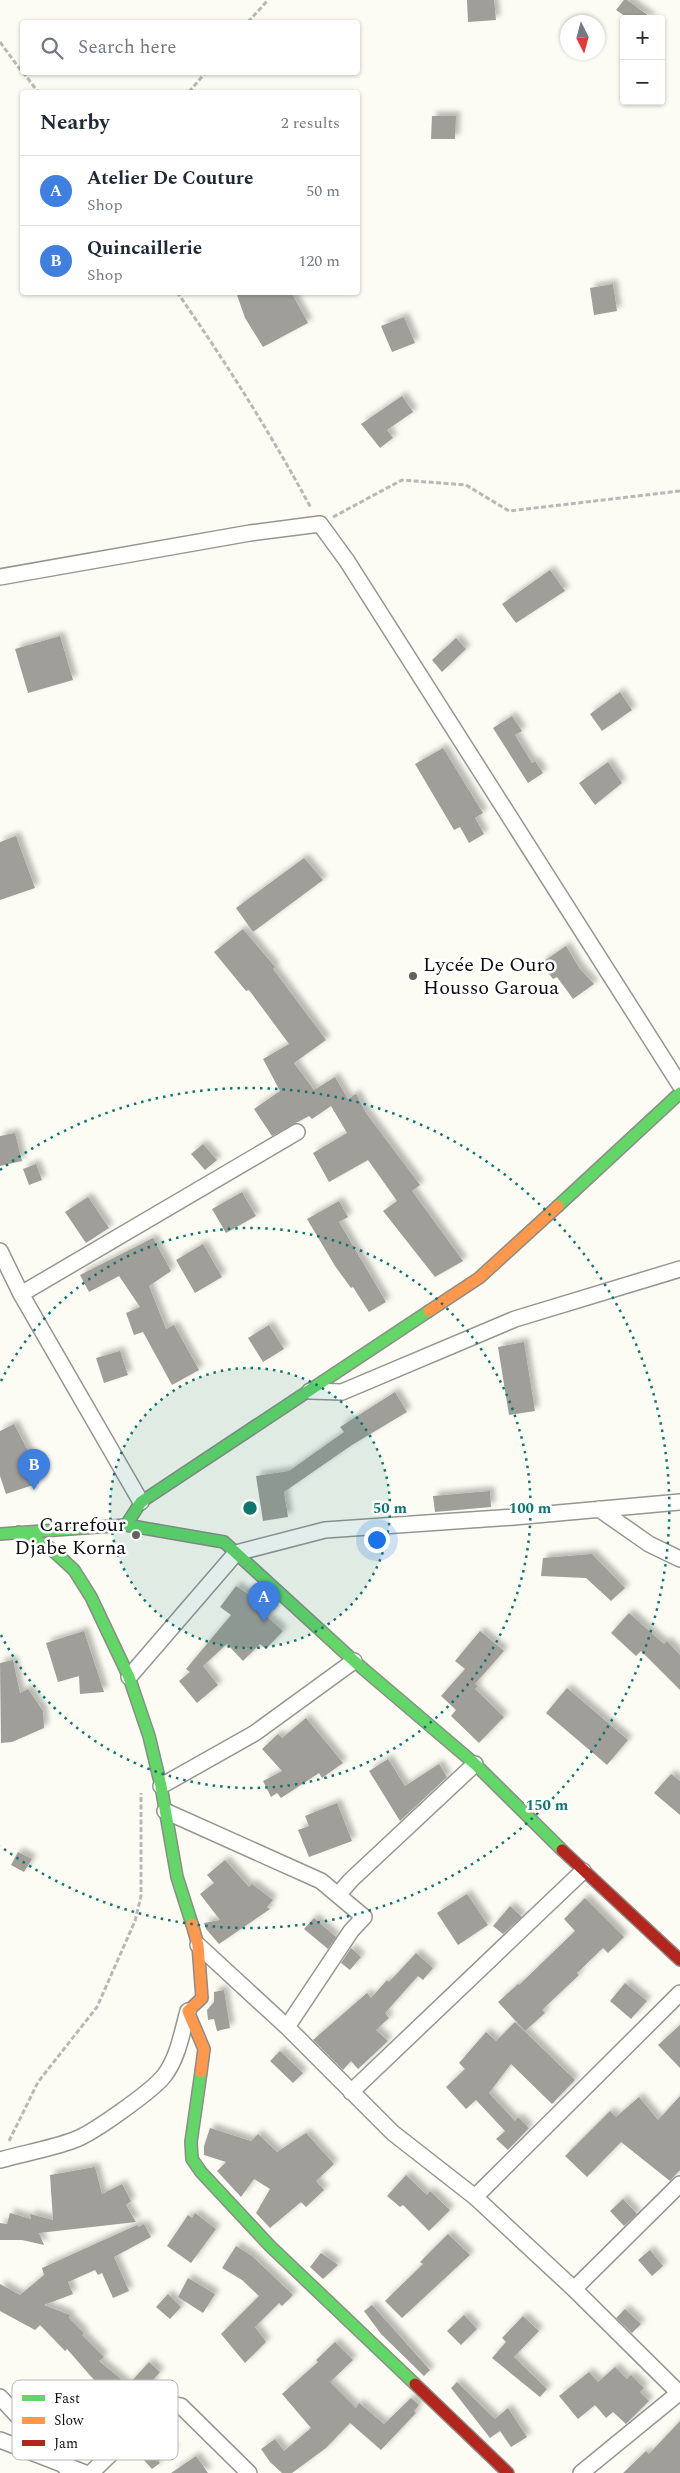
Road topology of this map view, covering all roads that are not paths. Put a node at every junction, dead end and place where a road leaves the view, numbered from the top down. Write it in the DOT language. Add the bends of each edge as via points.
graph roads {
  1 [pos="0,576"];
  2 [pos="680,1085"];
  3 [pos="680,1093"];
  4 [pos="297,1132"];
  5 [pos="0,1251"];
  6 [pos="680,1269"];
  7 [pos="21,1294"];
  8 [pos="310,1391"];
  9 [pos="141,1502"];
  10 [pos="680,1502"];
  11 [pos="599,1509"];
  12 [pos="126,1525"];
  13 [pos="19,1532"];
  14 [pos="0,1534"];
  15 [pos="236,1553"];
  16 [pos="680,1559"];
  17 [pos="354,1661"];
  18 [pos="129,1677"];
  19 [pos="475,1764"];
  20 [pos="161,1786"];
  21 [pos="165,1811"];
  22 [pos="583,1871"];
  23 [pos="338,1895"];
  24 [pos="198,1945"];
  25 [pos="680,1960"];
  26 [pos="680,1993"];
  27 [pos="188,2011"];
  28 [pos="287,2027"];
  29 [pos="351,2092"];
  30 [pos="0,2160"];
  31 [pos="680,2184"];
  32 [pos="475,2197"];
  33 [pos="574,2289"];
  34 [pos="680,2393"];
  35 [pos="0,2397"];
  36 [pos="178,2405"];
  37 [pos="12,2410"];
  38 [pos="0,2440"];
  39 [pos="12,2444"];
  40 [pos="52,2460"];
  41 [pos="59,2460"];
  42 [pos="104,2460"];
  43 [pos="65,2466"];
  44 [pos="85,2473"];
  45 [pos="91,2473"];
  46 [pos="249,2473"];
  47 [pos="508,2473"];
  48 [pos="581,2473"];
  1 -- 2 [label="street" via="320,524 347,561"];
  3 -- 8 [label="street" via="479,1278"];
  4 -- 7 [label="street"];
  5 -- 7 [label="street"];
  6 -- 8 [label="street" via="515,1319 342,1392"];
  7 -- 9 [label="street"];
  8 -- 9 [label="street"];
  9 -- 12 [label="street"];
  10 -- 11 [label="street"];
  11 -- 15 [label="street" via="325,1530"];
  11 -- 16 [label="street" via="648,1544"];
  12 -- 13 [label="street"];
  12 -- 15 [label="street" via="224,1542"];
  13 -- 14 [label="street"];
  13 -- 18 [label="street" via="49,1547 74,1570 92,1597"];
  15 -- 17 [label="street"];
  15 -- 18 [label="street"];
  17 -- 19 [label="street"];
  17 -- 20 [label="street" via="255,1733"];
  18 -- 20 [label="street"];
  19 -- 22 [label="street"];
  19 -- 23 [label="street"];
  20 -- 21 [label="street"];
  21 -- 23 [label="street" via="321,1881"];
  21 -- 24 [label="street" via="177,1877"];
  22 -- 25 [label="street"];
  22 -- 29 [label="street"];
  23 -- 28 [label="street" via="364,1917 351,1931"];
  24 -- 27 [label="street" via="202,1998"];
  24 -- 28 [label="street"];
  26 -- 32 [label="street"];
  27 -- 30 [label="street" via="174,2058 153,2086 77,2140"];
  27 -- 47 [label="street" via="204,2050 191,2142 192,2159 200,2172 270,2246"];
  28 -- 29 [label="street"];
  29 -- 32 [label="street" via="393,2133"];
  31 -- 33 [label="street"];
  32 -- 33 [label="street"];
  33 -- 34 [label="street"];
  34 -- 48 [label="street"];
  35 -- 37 [label="street"];
  36 -- 46 [label="street"];
  38 -- 39 [label="street"];
  40 -- 43 [label="street"];
  41 -- 43 [label="street"];
  42 -- 45 [label="street"];
  43 -- 44 [label="street"];
}
